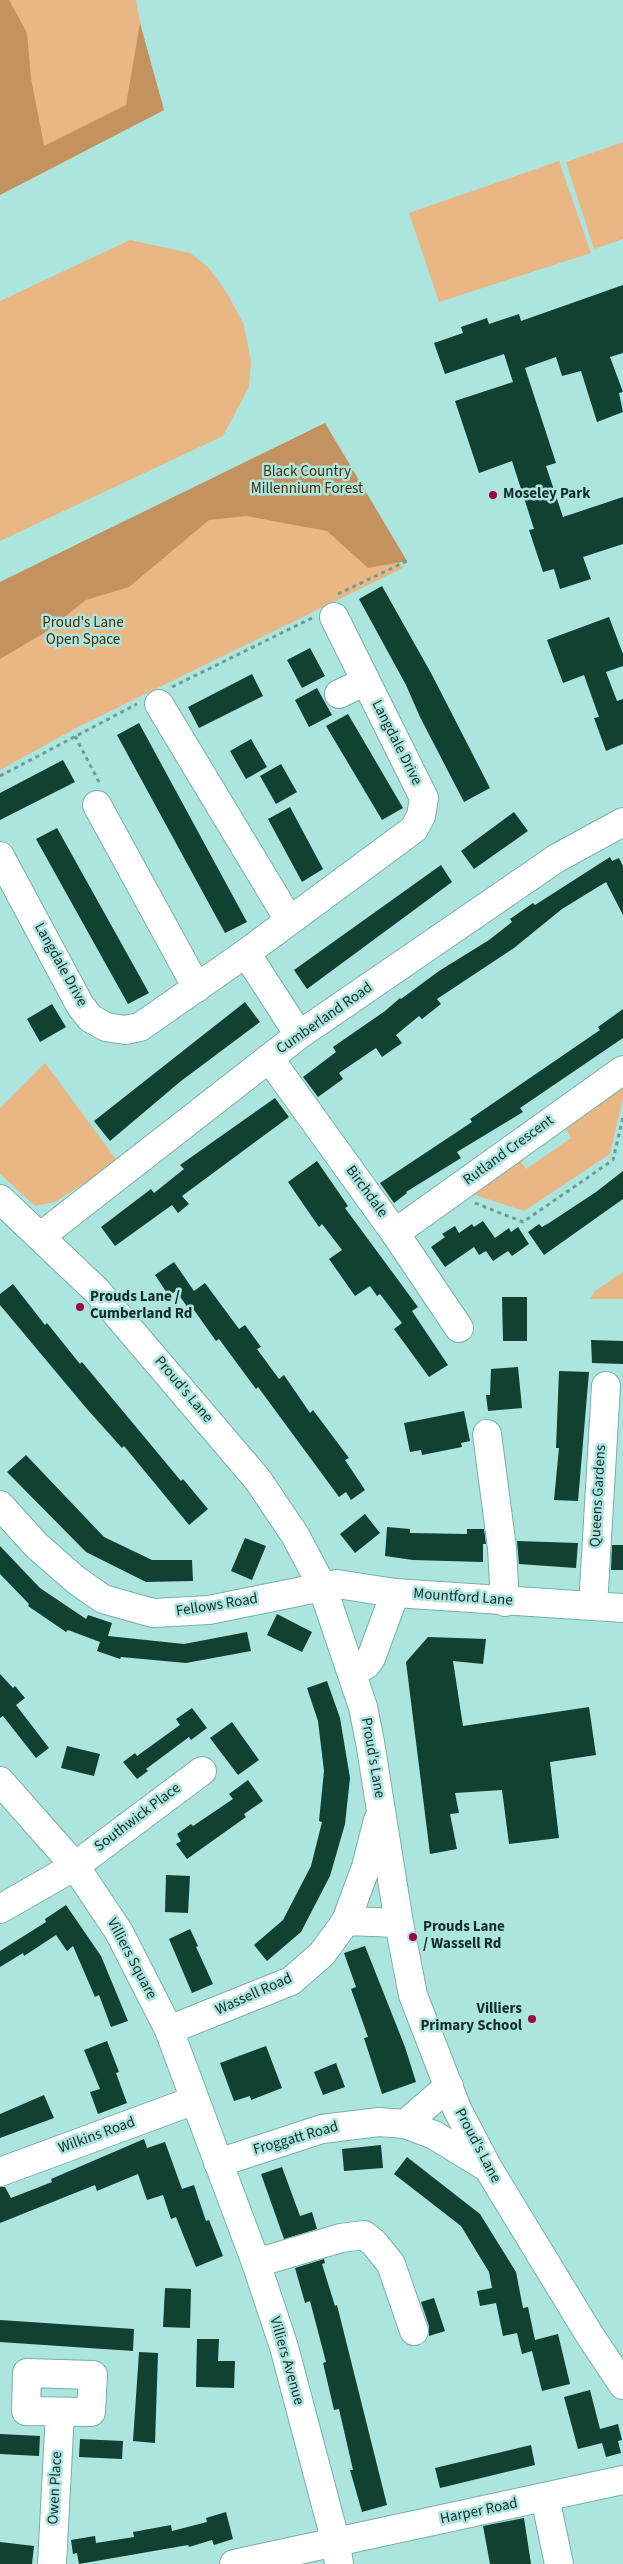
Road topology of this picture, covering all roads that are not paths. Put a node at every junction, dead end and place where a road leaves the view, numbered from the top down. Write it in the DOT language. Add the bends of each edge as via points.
graph roads {
  1 [pos="330,609"];
  2 [pos="364,682"];
  3 [pos="339,694"];
  4 [pos="153,700"];
  5 [pos="97,805"];
  6 [pos="623,822"];
  7 [pos="0,856"];
  8 [pos="8,887"];
  9 [pos="289,920"];
  10 [pos="246,953"];
  11 [pos="197,988"];
  12 [pos="299,1035"];
  13 [pos="269,1058"];
  14 [pos="623,1070"];
  15 [pos="1,1202"];
  16 [pos="395,1233"];
  17 [pos="41,1236"];
  18 [pos="459,1328"];
  19 [pos="606,1386"];
  20 [pos="488,1434"];
  21 [pos="0,1506"];
  22 [pos="322,1586"];
  23 [pos="395,1593"];
  24 [pos="505,1602"];
  25 [pos="592,1606"];
  26 [pos="623,1608"];
  27 [pos="352,1672"];
  28 [pos="202,1771"];
  29 [pos="0,1782"];
  30 [pos="381,1810"];
  31 [pos="75,1866"];
  32 [pos="0,1909"];
  33 [pos="346,1921"];
  34 [pos="399,1922"];
  35 [pos="170,2030"];
  36 [pos="449,2086"];
  37 [pos="195,2100"];
  38 [pos="405,2124"];
  39 [pos="218,2163"];
  40 [pos="488,2168"];
  41 [pos="0,2172"];
  42 [pos="256,2262"];
  43 [pos="414,2331"];
  44 [pos="623,2385"];
  45 [pos="60,2412"];
  46 [pos="623,2480"];
  47 [pos="545,2497"];
  48 [pos="337,2554"];
  49 [pos="52,2564"];
  50 [pos="234,2564"];
  51 [pos="559,2564"];
  1 -- 2 [label="street, Langdale Drive"];
  2 -- 3 [label="street"];
  2 -- 9 [label="street, Langdale Drive" via="424,798 421,816 414,829"];
  4 -- 9 [label="street" via="238,814"];
  5 -- 11 [label="street"];
  6 -- 12 [label="street, Cumberland Road" via="557,858"];
  7 -- 8 [label="street, Langdale Drive"];
  8 -- 11 [label="street, Langdale Drive" via="80,1005 90,1018 106,1027 125,1030 140,1027"];
  9 -- 10 [label="street, Langdale Drive"];
  10 -- 11 [label="street, Langdale Drive"];
  10 -- 12 [label="street"];
  12 -- 13 [label="street, Cumberland Road"];
  13 -- 16 [label="street, Birchdale"];
  13 -- 17 [label="street, Cumberland Road"];
  14 -- 16 [label="street, Rutland Crescent"];
  15 -- 17 [label="street, Proud's Lane"];
  16 -- 18 [label="street, Birchdale"];
  17 -- 22 [label="street, Proud's Lane" via="97,1291 258,1480 295,1534"];
  19 -- 25 [label="street, Queens Gardens"];
  20 -- 24 [label="street"];
  21 -- 22 [label="street, Fellows Road" via="36,1545 76,1580 103,1599 131,1609 186,1613"];
  22 -- 23 [label="street, Fellows Road" via="337,1584"];
  22 -- 27 [label="street, Proud's Lane"];
  23 -- 24 [label="street, Mountford Lane"];
  23 -- 27 [label="street, Mountford Lane" via="371,1658"];
  24 -- 25 [label="street, Mountford Lane"];
  25 -- 26 [label="street, Mountford Lane"];
  27 -- 30 [label="street, Proud's Lane" via="370,1742"];
  28 -- 31 [label="street, Southwick Place"];
  29 -- 31 [label="street, Villiers Square"];
  30 -- 33 [label="street, Wassell Road" via="366,1867"];
  30 -- 34 [label="street, Proud's Lane"];
  31 -- 32 [label="street, Southwick Place"];
  31 -- 35 [label="street, Villiers Square" via="119,1932"];
  33 -- 34 [label="street"];
  33 -- 35 [label="street, Wassell Road" via="322,1954 290,1981"];
  34 -- 36 [label="street, Proud's Lane" via="413,1995"];
  35 -- 37 [label="street, Villiers Square"];
  36 -- 38 [label="street"];
  36 -- 40 [label="street, Proud's Lane"];
  37 -- 39 [label="street, Villiers Square"];
  37 -- 41 [label="street, Wilkins Road"];
  38 -- 39 [label="street, Froggatt Road" via="379,2122 322,2129"];
  38 -- 40 [label="street, Froggatt Road" via="434,2135"];
  39 -- 42 [label="street, Villiers Avenue"];
  40 -- 44 [label="street, Proud's Lane"];
  42 -- 43 [label="street" via="342,2238 364,2236 391,2264"];
  42 -- 48 [label="street, Villiers Avenue" via="284,2347"];
  45 -- 49 [label="street, Owen Place"];
  46 -- 47 [label="street, Harper Road"];
  47 -- 48 [label="street, Harper Road"];
  47 -- 51 [label="street"];
  48 -- 50 [label="street, Harper Road"];
}
